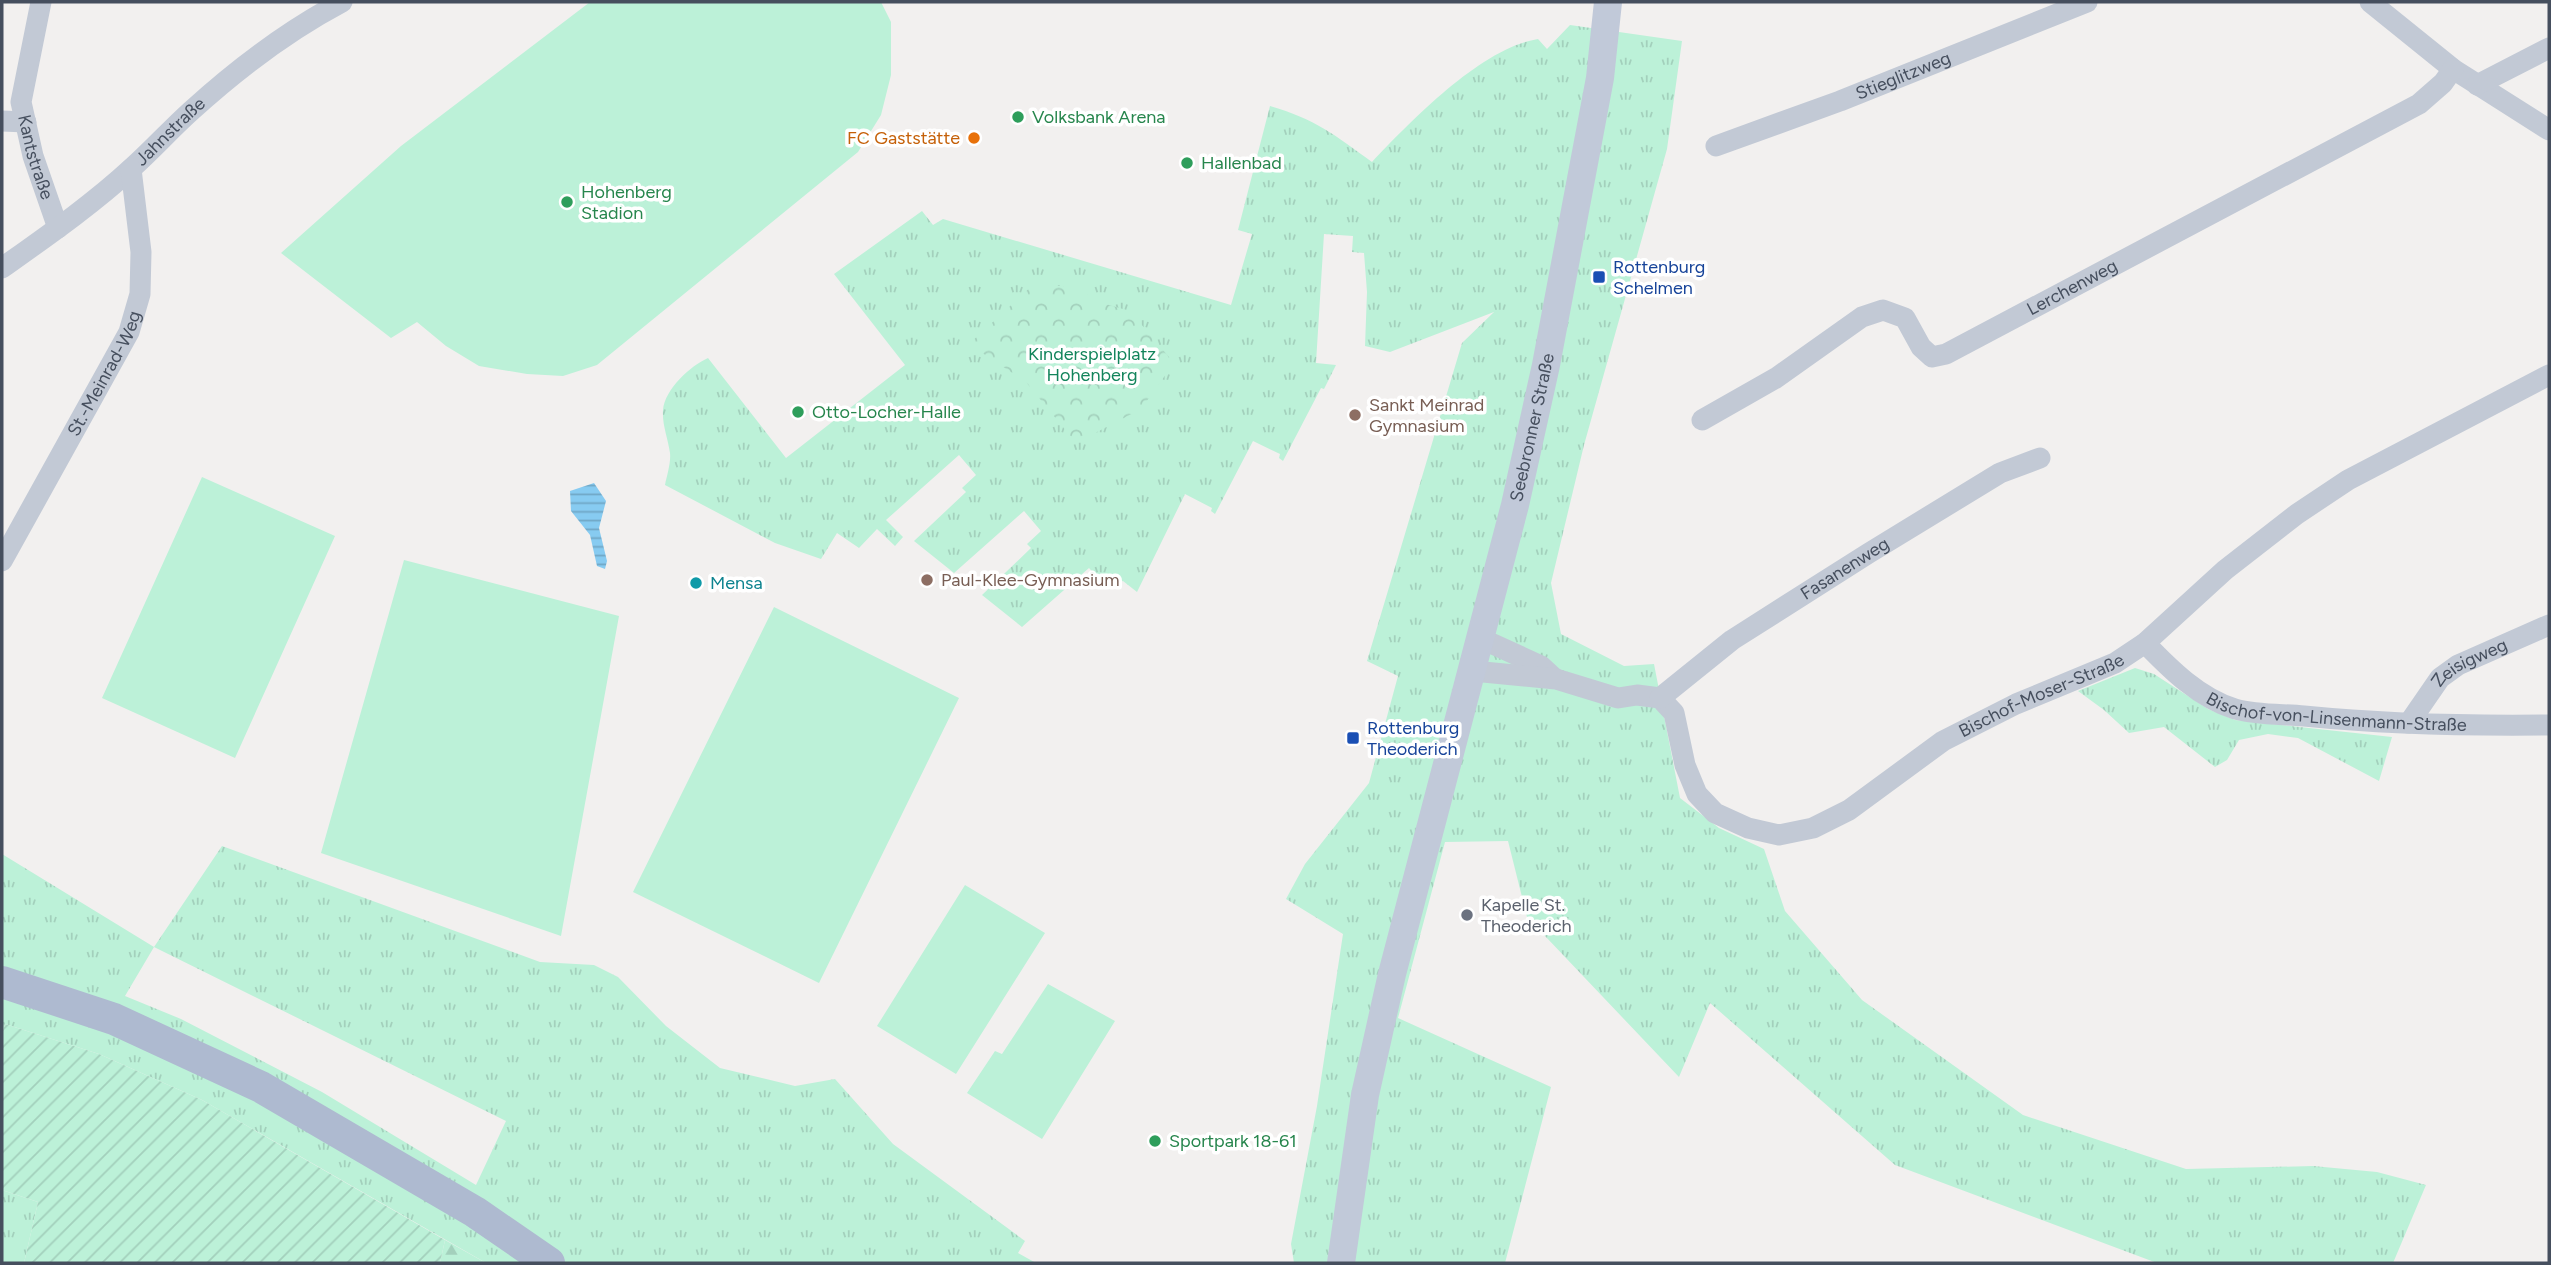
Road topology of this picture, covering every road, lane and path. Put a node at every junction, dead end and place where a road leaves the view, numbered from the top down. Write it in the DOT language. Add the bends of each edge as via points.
graph roads {
  1 [pos="41,2"];
  2 [pos="342,2"];
  3 [pos="1608,2"];
  4 [pos="2087,2"];
  5 [pos="2371,2"];
  6 [pos="2549,48"];
  7 [pos="2452,69"];
  8 [pos="2477,85"];
  9 [pos="2,121"];
  10 [pos="26,122"];
  11 [pos="2549,130"];
  12 [pos="1716,146"];
  13 [pos="131,169"];
  14 [pos="58,228"];
  15 [pos="2,268"];
  16 [pos="2549,375"];
  17 [pos="1702,420"];
  18 [pos="2040,458"];
  19 [pos="2,561"];
  20 [pos="2549,625"];
  21 [pos="1482,639"];
  22 [pos="2145,643"];
  23 [pos="1473,671"];
  24 [pos="1556,679"];
  25 [pos="1660,698"];
  26 [pos="2409,723"];
  27 [pos="2549,725"];
  28 [pos="2,982"];
  29 [pos="549,1263"];
  30 [pos="1341,1263"];
  1 -- 10 [label="street, Kantstraße" via="21,102"];
  2 -- 13 [label="street, Jahnstraße" via="269,48"];
  3 -- 21 [label="street, Seebronner Straße" via="1600,78 1546,365"];
  4 -- 12 [label="street, Stieglitzweg"];
  5 -- 7 [label="street"];
  6 -- 8 [label="street"];
  7 -- 8 [label="street"];
  7 -- 17 [label="street, Lerchenweg" via="2419,104 1946,354 1931,357 1905,318 1883,310 1862,317 1776,379"];
  8 -- 11 [label="street"];
  9 -- 10 [label="street"];
  10 -- 14 [label="street, Kantstraße"];
  13 -- 14 [label="street, Jahnstraße"];
  13 -- 19 [label="street, St.-Meinrad-Weg" via="141,252 140,294 129,332"];
  14 -- 15 [label="street, Jahnstraße"];
  16 -- 22 [label="street, Bischof-Moser-Straße" via="2328,494 2225,570"];
  18 -- 25 [label="street, Fasanenweg" via="2000,473 1858,560 1732,640"];
  20 -- 26 [label="street, Zeisigweg" via="2449,671"];
  21 -- 23 [label="street, Seebronner Straße"];
  21 -- 24 [label="street" via="1541,666"];
  22 -- 25 [label="street, Bischof-Moser-Straße" via="2115,663 2016,704 1943,741 1849,810 1813,828 1779,835 1715,813 1696,794 1674,713"];
  22 -- 26 [label="street, Bischof-von-Linsenmann-Straße" via="2204,695 2235,709"];
  23 -- 24 [label="street"];
  23 -- 30 [label="street, Seebronner Straße" via="1364,1096"];
  24 -- 25 [label="street" via="1618,698"];
  26 -- 27 [label="street, Bischof-von-Linsenmann-Straße"];
  28 -- 29 [label="main road" via="114,1019 261,1087 475,1212"];
}
